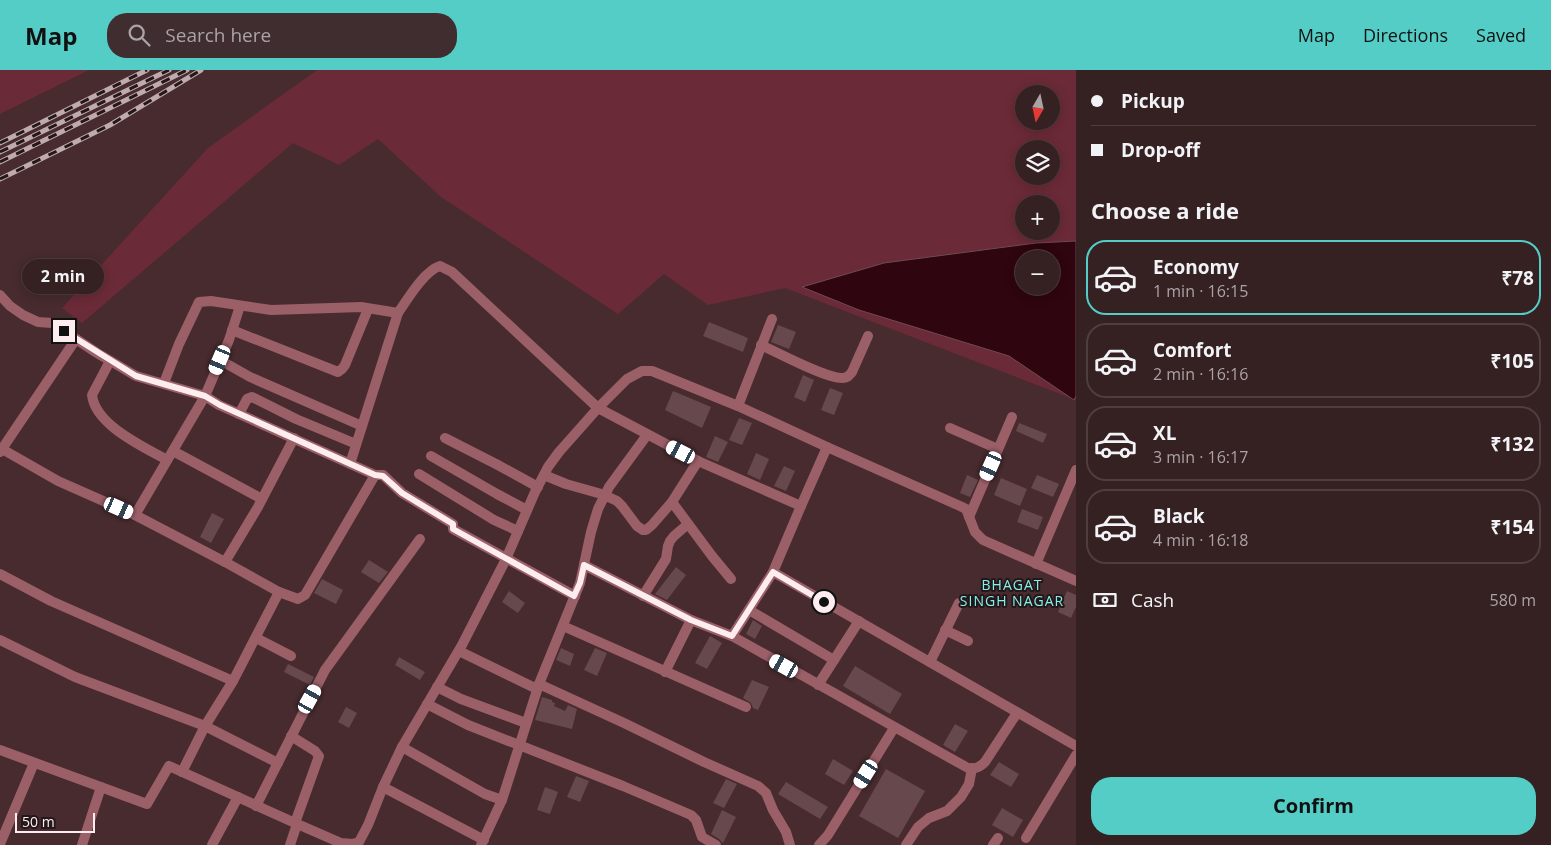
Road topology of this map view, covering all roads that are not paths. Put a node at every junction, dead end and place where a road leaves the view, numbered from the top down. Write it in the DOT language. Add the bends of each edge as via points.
graph roads {
  1 [pos="0,295"];
  2 [pos="240,306"];
  3 [pos="368,309"];
  4 [pos="398,313"];
  5 [pos="772,319"];
  6 [pos="232,330"];
  7 [pos="868,336"];
  8 [pos="76,339"];
  9 [pos="761,345"];
  10 [pos="220,360"];
  11 [pos="110,361"];
  12 [pos="164,384"];
  13 [pos="205,396"];
  14 [pos="738,406"];
  15 [pos="598,408"];
  16 [pos="239,414"];
  17 [pos="1012,417"];
  18 [pos="362,426"];
  19 [pos="950,428"];
  20 [pos="648,435"];
  21 [pos="294,438"];
  22 [pos="445,438"];
  23 [pos="356,444"];
  24 [pos="827,447"];
  25 [pos="998,449"];
  26 [pos="1,451"];
  27 [pos="173,451"];
  28 [pos="431,456"];
  29 [pos="167,460"];
  30 [pos="698,461"];
  31 [pos="350,464"];
  32 [pos="1076,470"];
  33 [pos="419,474"];
  34 [pos="375,475"];
  35 [pos="544,475"];
  36 [pos="538,487"];
  37 [pos="604,495"];
  38 [pos="262,499"];
  39 [pos="672,502"];
  40 [pos="801,506"];
  41 [pos="527,510"];
  42 [pos="135,515"];
  43 [pos="969,516"];
  44 [pos="688,524"];
  45 [pos="518,531"];
  46 [pos="420,539"];
  47 [pos="506,559"];
  48 [pos="225,562"];
  49 [pos="1036,564"];
  50 [pos="584,565"];
  51 [pos="773,572"];
  52 [pos="0,574"];
  53 [pos="731,578"];
  54 [pos="1076,581"];
  55 [pos="279,592"];
  56 [pos="574,596"];
  57 [pos="644,596"];
  58 [pos="959,603"];
  59 [pos="749,610"];
  60 [pos="691,620"];
  61 [pos="859,622"];
  62 [pos="562,626"];
  63 [pos="945,630"];
  64 [pos="732,636"];
  65 [pos="256,638"];
  66 [pos="0,640"];
  67 [pos="968,641"];
  68 [pos="459,651"];
  69 [pos="292,656"];
  70 [pos="834,660"];
  71 [pos="930,662"];
  72 [pos="665,672"];
  73 [pos="233,681"];
  74 [pos="818,685"];
  75 [pos="437,687"];
  76 [pos="538,687"];
  77 [pos="427,704"];
  78 [pos="746,707"];
  79 [pos="1017,713"];
  80 [pos="526,723"];
  81 [pos="205,726"];
  82 [pos="894,728"];
  83 [pos="291,736"];
  84 [pos="519,745"];
  85 [pos="1076,746"];
  86 [pos="402,747"];
  87 [pos="0,750"];
  88 [pos="1076,755"];
  89 [pos="34,763"];
  90 [pos="278,763"];
  91 [pos="972,768"];
  92 [pos="182,772"];
  93 [pos="101,787"];
  94 [pos="383,788"];
  95 [pos="238,797"];
  96 [pos="502,800"];
  97 [pos="256,806"];
  98 [pos="296,824"];
  99 [pos="1026,838"];
  100 [pos="482,842"];
  101 [pos="0,844"];
  102 [pos="358,844"];
  103 [pos="82,845"];
  104 [pos="212,845"];
  105 [pos="290,845"];
  106 [pos="716,845"];
  107 [pos="790,845"];
  108 [pos="818,845"];
  109 [pos="906,845"];
  1 -- 8 [label="street" via="23,315 38,322 52,323"];
  2 -- 3 [label="street" via="271,310"];
  2 -- 6 [label="street"];
  2 -- 12 [label="street" via="199,302"];
  3 -- 4 [label="street"];
  3 -- 6 [label="street" via="338,372"];
  4 -- 15 [label="street" via="432,269 440,266 452,272"];
  4 -- 18 [label="street"];
  5 -- 9 [label="street"];
  6 -- 10 [label="street"];
  7 -- 9 [label="street" via="852,372 844,378 826,375"];
  8 -- 11 [label="street"];
  8 -- 26 [label="street"];
  9 -- 14 [label="street"];
  10 -- 13 [label="street"];
  10 -- 18 [label="street" via="250,377"];
  11 -- 12 [label="street" via="136,376"];
  11 -- 29 [label="street" via="92,395 99,412 120,433"];
  12 -- 13 [label="street"];
  13 -- 16 [label="street"];
  13 -- 27 [label="street"];
  14 -- 15 [label="street" via="660,372 642,371 627,379"];
  14 -- 24 [label="street"];
  15 -- 20 [label="street"];
  15 -- 35 [label="street" via="559,452"];
  16 -- 21 [label="street"];
  16 -- 23 [label="street" via="252,396"];
  17 -- 25 [label="street"];
  18 -- 23 [label="street"];
  19 -- 25 [label="street"];
  20 -- 30 [label="street"];
  20 -- 37 [label="street"];
  21 -- 31 [label="street"];
  21 -- 38 [label="street"];
  22 -- 36 [label="street"];
  23 -- 31 [label="street"];
  24 -- 40 [label="street"];
  24 -- 43 [label="street" via="960,506"];
  25 -- 43 [label="street"];
  26 -- 42 [label="street" via="58,481"];
  27 -- 29 [label="street"];
  27 -- 38 [label="street"];
  28 -- 41 [label="street"];
  29 -- 42 [label="street"];
  30 -- 39 [label="street"];
  30 -- 40 [label="street"];
  31 -- 34 [label="street"];
  32 -- 49 [label="street"];
  33 -- 45 [label="street"];
  34 -- 47 [label="street" via="383,476 402,493 453,524 453,529"];
  34 -- 55 [label="street" via="309,591 298,599"];
  35 -- 36 [label="street"];
  35 -- 37 [label="street"];
  36 -- 41 [label="street"];
  37 -- 39 [label="street" via="620,504 643,530 648,529"];
  37 -- 50 [label="street"];
  38 -- 48 [label="street"];
  39 -- 44 [label="street"];
  40 -- 51 [label="street"];
  41 -- 45 [label="street"];
  42 -- 48 [label="street"];
  43 -- 49 [label="street" via="975,532 983,540"];
  44 -- 53 [label="street"];
  44 -- 57 [label="street" via="670,541 666,559"];
  45 -- 47 [label="street"];
  46 -- 83 [label="street" via="325,670"];
  47 -- 56 [label="street"];
  47 -- 68 [label="street"];
  48 -- 55 [label="street"];
  49 -- 54 [label="street"];
  50 -- 56 [label="street"];
  50 -- 57 [label="street"];
  51 -- 59 [label="street"];
  51 -- 61 [label="street"];
  52 -- 73 [label="street" via="51,601"];
  55 -- 65 [label="street"];
  56 -- 62 [label="street"];
  57 -- 60 [label="street"];
  58 -- 63 [label="street"];
  59 -- 64 [label="street"];
  59 -- 70 [label="street"];
  60 -- 64 [label="street"];
  60 -- 72 [label="street"];
  61 -- 70 [label="street"];
  61 -- 71 [label="street"];
  62 -- 72 [label="street"];
  62 -- 76 [label="street"];
  63 -- 67 [label="street"];
  63 -- 71 [label="street"];
  64 -- 74 [label="street"];
  65 -- 69 [label="street"];
  65 -- 73 [label="street"];
  66 -- 81 [label="street" via="74,677"];
  68 -- 75 [label="street"];
  68 -- 76 [label="street"];
  70 -- 74 [label="street"];
  71 -- 79 [label="street"];
  72 -- 78 [label="street"];
  73 -- 81 [label="street"];
  74 -- 82 [label="street"];
  75 -- 77 [label="street"];
  75 -- 80 [label="street"];
  76 -- 80 [label="street"];
  76 -- 107 [label="street" via="758,786 766,793"];
  77 -- 84 [label="street"];
  77 -- 86 [label="street"];
  79 -- 85 [label="street"];
  79 -- 91 [label="street" via="985,762"];
  80 -- 84 [label="street"];
  81 -- 90 [label="street"];
  81 -- 92 [label="street"];
  82 -- 91 [label="street"];
  82 -- 108 [label="street" via="828,835"];
  83 -- 90 [label="street"];
  83 -- 98 [label="street" via="319,756"];
  84 -- 96 [label="street"];
  84 -- 106 [label="street" via="691,815 702,836"];
  86 -- 94 [label="street"];
  86 -- 96 [label="street" via="485,794"];
  87 -- 89 [label="street"];
  88 -- 99 [label="street"];
  89 -- 93 [label="street"];
  89 -- 101 [label="street"];
  90 -- 97 [label="street"];
  91 -- 109 [label="street" via="969,784 961,797 947,811 928,818"];
  92 -- 93 [label="street" via="169,766 147,804"];
  92 -- 95 [label="street"];
  93 -- 103 [label="street"];
  94 -- 100 [label="street"];
  94 -- 102 [label="street"];
  95 -- 97 [label="street"];
  95 -- 104 [label="street"];
  96 -- 100 [label="street"];
  97 -- 98 [label="street"];
  98 -- 102 [label="street" via="341,842"];
  98 -- 105 [label="street"];
}
